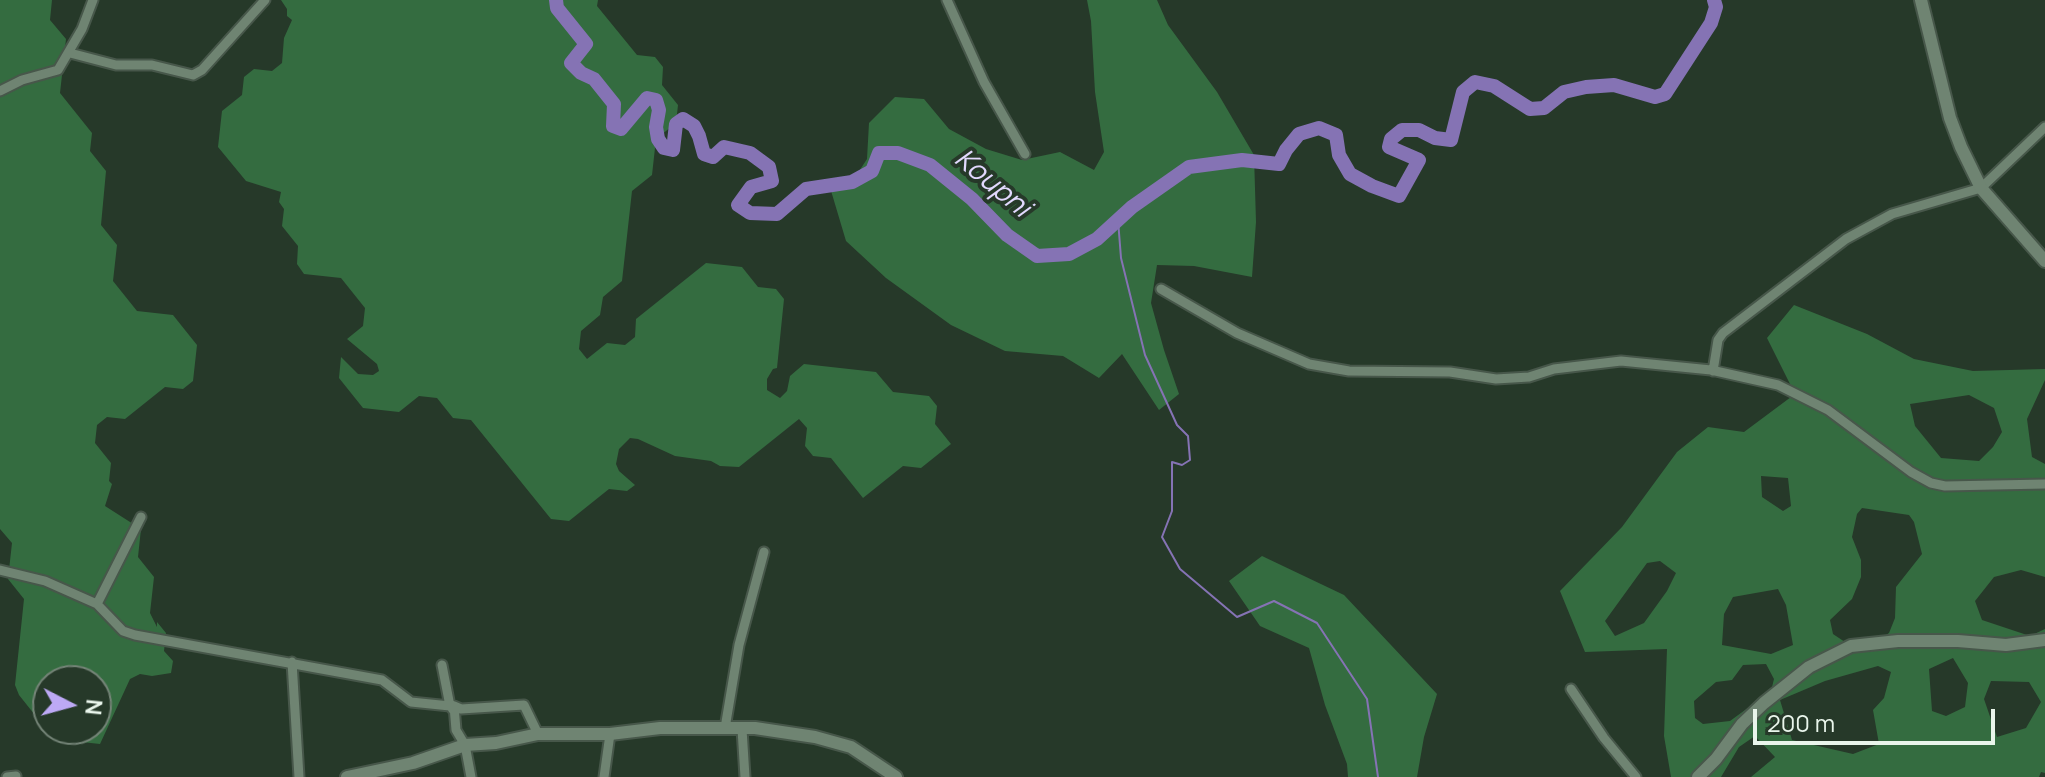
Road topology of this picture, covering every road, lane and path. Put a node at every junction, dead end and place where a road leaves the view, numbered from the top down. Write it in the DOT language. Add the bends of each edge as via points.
graph roads {
  1 [pos="93,0"];
  2 [pos="265,0"];
  3 [pos="947,0"];
  4 [pos="1921,0"];
  5 [pos="70,53"];
  6 [pos="0,91"];
  7 [pos="2045,127"];
  8 [pos="1025,154"];
  9 [pos="1981,188"];
  10 [pos="2045,261"];
  11 [pos="1161,289"];
  12 [pos="1713,371"];
  13 [pos="2045,484"];
  14 [pos="141,517"];
  15 [pos="764,552"];
  16 [pos="0,570"];
  17 [pos="97,604"];
  18 [pos="2045,640"];
  19 [pos="292,662"];
  20 [pos="442,665"];
  21 [pos="1571,689"];
  22 [pos="452,706"];
  23 [pos="729,729"];
  24 [pos="742,729"];
  25 [pos="538,734"];
  26 [pos="610,734"];
  27 [pos="465,745"];
  28 [pos="299,777"];
  29 [pos="347,777"];
  30 [pos="471,777"];
  31 [pos="604,777"];
  32 [pos="745,777"];
  33 [pos="896,777"];
  34 [pos="1636,777"];
  35 [pos="1698,777"];
  1 -- 5 [label="street"];
  2 -- 5 [label="street" via="193,75"];
  3 -- 8 [label="street" via="984,82"];
  4 -- 9 [label="street" via="1950,118"];
  5 -- 6 [label="street" via="58,70"];
  7 -- 9 [label="street"];
  9 -- 10 [label="street"];
  9 -- 12 [label="street" via="1892,214 1846,239 1723,333"];
  11 -- 12 [label="street" via="1237,333 1309,364 1349,371 1450,372 1496,379 1621,361"];
  12 -- 13 [label="street" via="1778,385 1828,410 1931,483"];
  14 -- 17 [label="street"];
  15 -- 23 [label="street" via="739,645"];
  16 -- 17 [label="street" via="28,575"];
  17 -- 19 [label="street" via="123,631 135,635"];
  18 -- 35 [label="street" via="1851,646 1809,667 1764,703"];
  19 -- 22 [label="street" via="382,680 411,702"];
  19 -- 28 [label="street"];
  20 -- 22 [label="street"];
  21 -- 34 [label="street"];
  22 -- 25 [label="street" via="524,705"];
  22 -- 27 [label="street"];
  23 -- 24 [label="street"];
  23 -- 26 [label="street"];
  24 -- 32 [label="street"];
  24 -- 33 [label="street" via="780,730 851,747"];
  25 -- 26 [label="street"];
  25 -- 27 [label="street"];
  26 -- 31 [label="street"];
  27 -- 29 [label="street"];
  27 -- 30 [label="street"];
}
